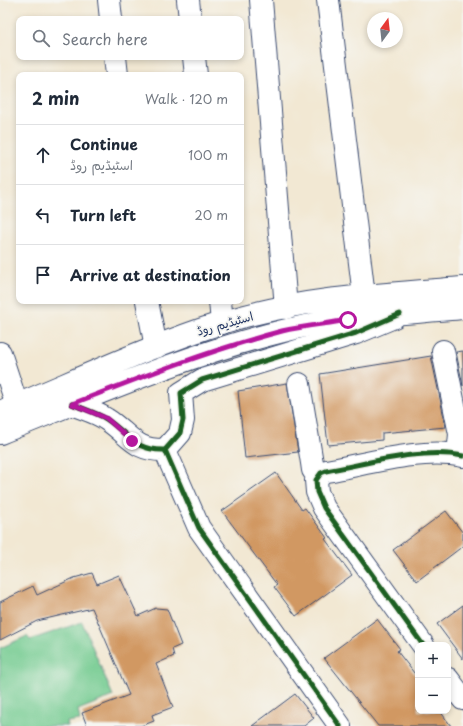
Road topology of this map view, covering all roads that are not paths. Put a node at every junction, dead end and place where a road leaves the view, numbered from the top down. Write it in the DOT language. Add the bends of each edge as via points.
graph roads {
  1 [pos="109,0"];
  2 [pos="188,0"];
  3 [pos="261,0"];
  4 [pos="328,0"];
  5 [pos="111,16"];
  6 [pos="190,16"];
  7 [pos="115,60"];
  8 [pos="194,60"];
  9 [pos="117,72"];
  10 [pos="196,72"];
  11 [pos="463,288"];
  12 [pos="364,296"];
  13 [pos="148,304"];
  14 [pos="220,304"];
  15 [pos="286,308"];
  16 [pos="463,308"];
  17 [pos="400,314"];
  18 [pos="222,323"];
  19 [pos="156,347"];
  20 [pos="443,351"];
  21 [pos="0,353"];
  22 [pos="299,384"];
  23 [pos="72,404"];
  24 [pos="8,408"];
  25 [pos="0,433"];
  26 [pos="165,450"];
  27 [pos="460,456"];
  28 [pos="318,476"];
  29 [pos="421,642"];
  30 [pos="451,683"];
  31 [pos="463,699"];
  32 [pos="340,726"];
  1 -- 5 [label="street"];
  2 -- 6 [label="street"];
  3 -- 15 [label="street"];
  4 -- 12 [label="street"];
  7 -- 9 [label="street"];
  8 -- 10 [label="street"];
  11 -- 12 [label="street, اسٹیڈیم روڈ"];
  12 -- 15 [label="street, اسٹیڈیم روڈ"];
  13 -- 19 [label="street"];
  14 -- 18 [label="street"];
  15 -- 18 [label="street, اسٹیڈیم روڈ"];
  16 -- 17 [label="street, اسٹیڈیم روڈ"];
  17 -- 23 [label="street, اسٹیڈیم روڈ" via="283,331 192,358"];
  17 -- 26 [label="street" via="356,333 202,380 181,393 183,420 180,433"];
  18 -- 19 [label="street, اسٹیڈیم روڈ"];
  19 -- 24 [label="street, اسٹیڈیم روڈ"];
  20 -- 27 [label="street" via="460,434"];
  21 -- 24 [label="street"];
  22 -- 28 [label="street" via="313,470"];
  23 -- 25 [label="street, اسٹیڈیم روڈ"];
  23 -- 26 [label="street" via="106,418 136,444"];
  26 -- 32 [label="street" via="199,528"];
  27 -- 28 [label="street" via="424,454 326,471"];
  28 -- 29 [label="street" via="315,484 324,508"];
  30 -- 31 [label="street"];
}
